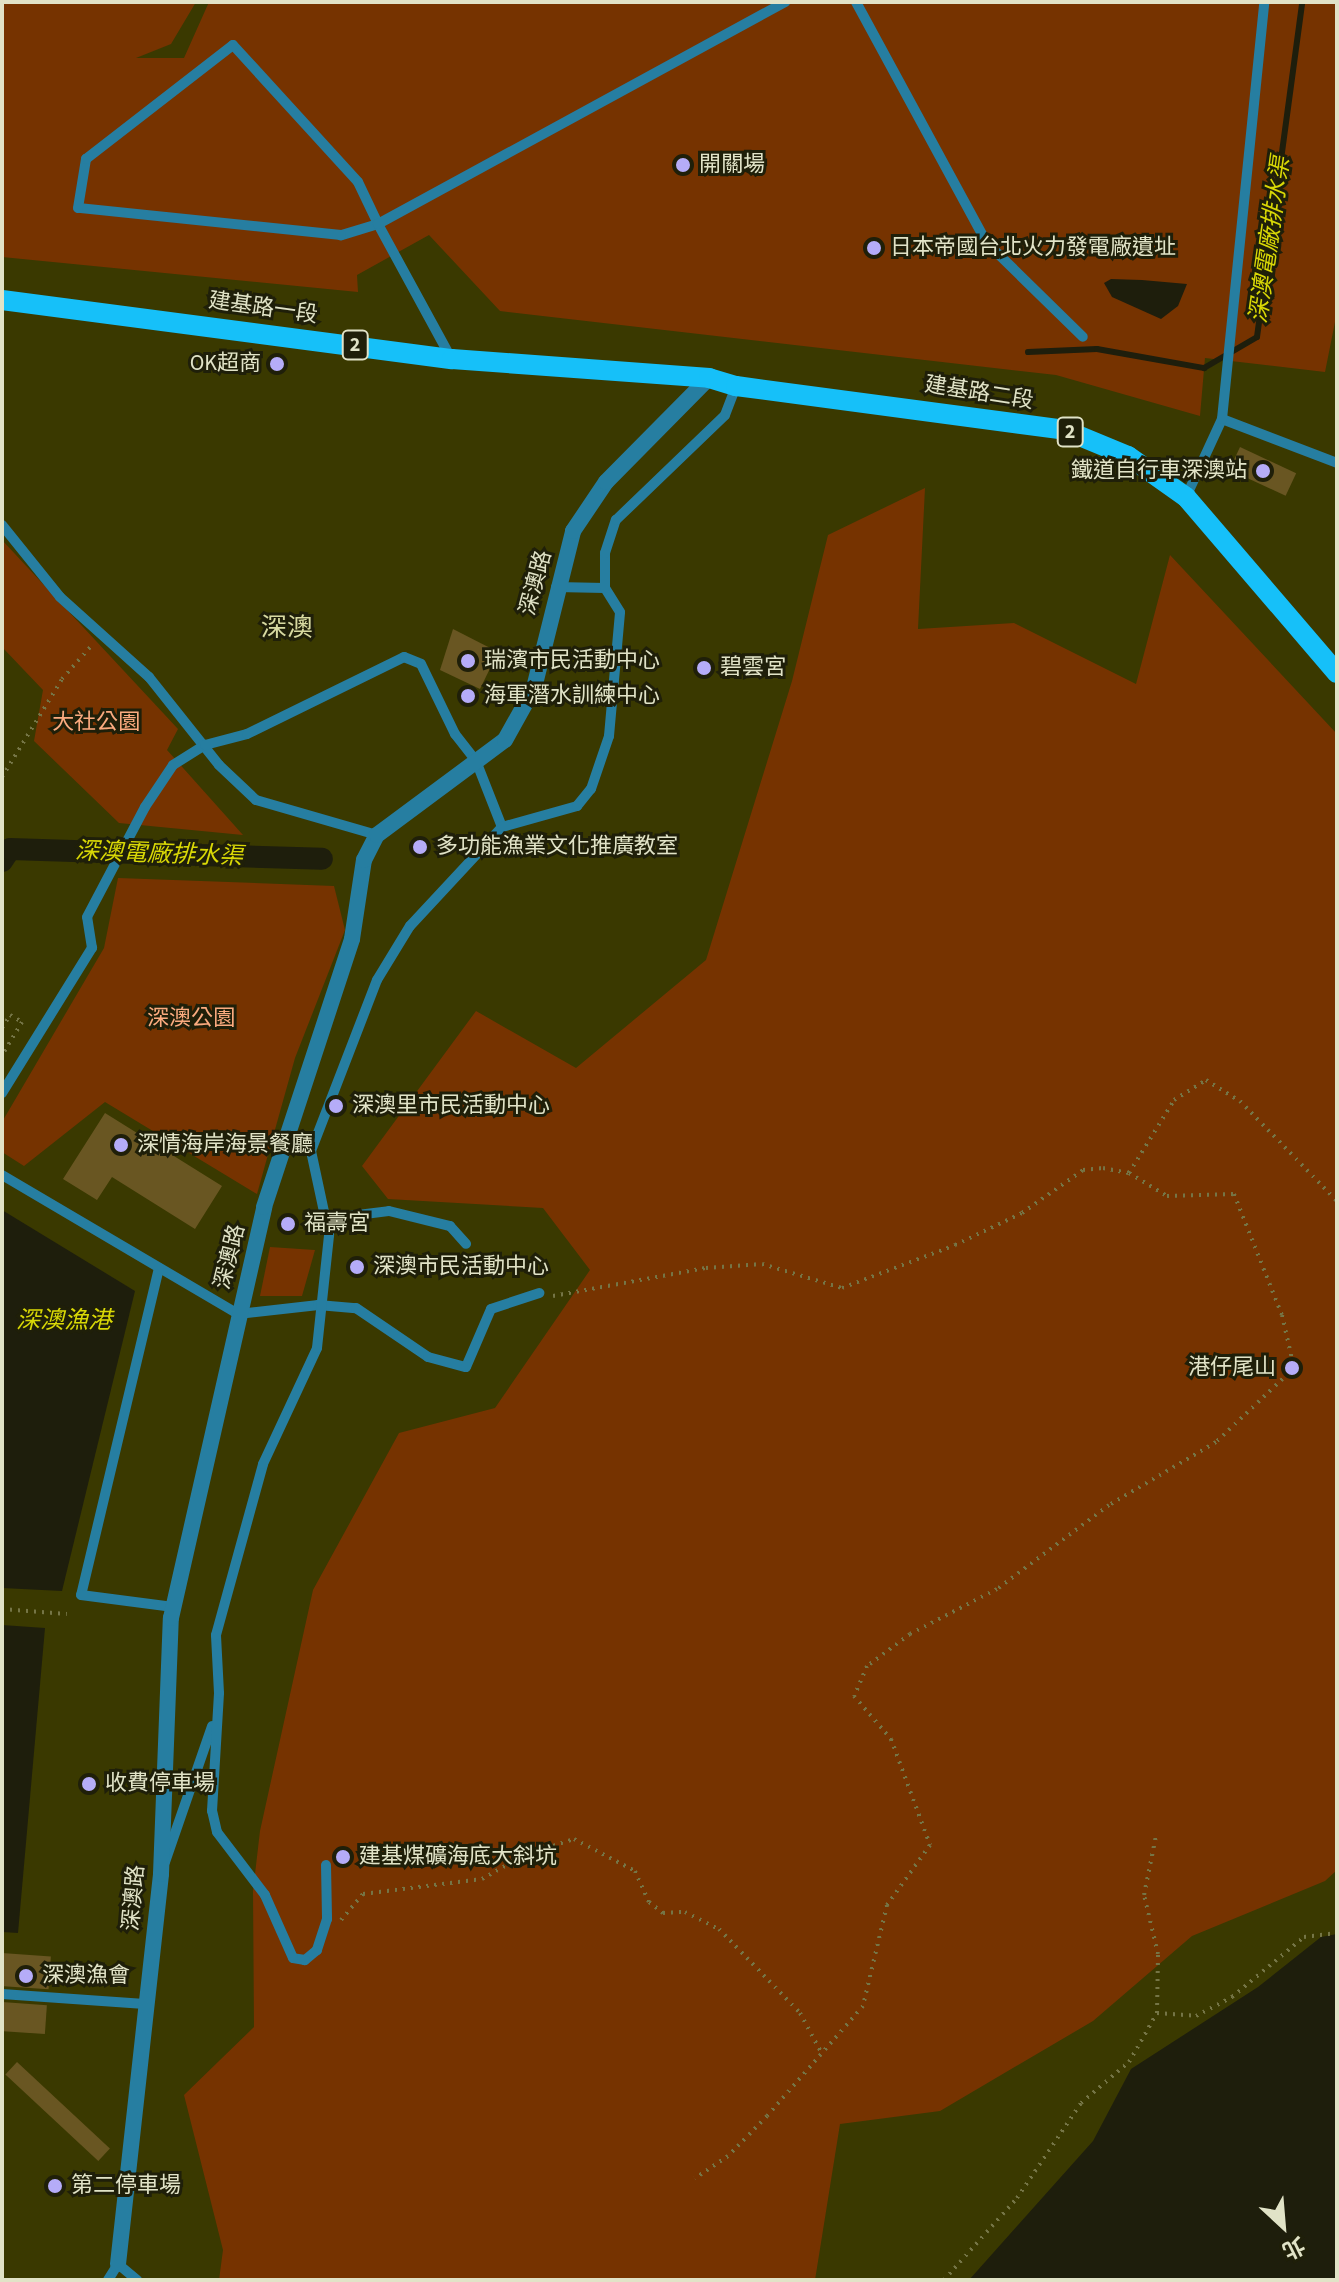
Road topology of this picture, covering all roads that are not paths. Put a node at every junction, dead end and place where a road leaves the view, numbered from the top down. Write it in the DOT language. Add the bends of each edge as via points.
graph roads {
  1 [pos="785,2"];
  2 [pos="856,2"];
  3 [pos="1264,2"];
  4 [pos="378,224"];
  5 [pos="2,300"];
  6 [pos="1083,337"];
  7 [pos="452,359"];
  8 [pos="709,378"];
  9 [pos="736,386"];
  10 [pos="1222,419"];
  11 [pos="1337,463"];
  12 [pos="1186,497"];
  13 [pos="2,525"];
  14 [pos="556,587"];
  15 [pos="605,588"];
  16 [pos="1337,673"];
  17 [pos="205,745"];
  18 [pos="476,761"];
  19 [pos="502,827"];
  20 [pos="377,835"];
  21 [pos="2,1093"];
  22 [pos="2,1175"];
  23 [pos="325,1219"];
  24 [pos="466,1244"];
  25 [pos="159,1268"];
  26 [pos="539,1293"];
  27 [pos="318,1305"];
  28 [pos="238,1314"];
  29 [pos="173,1607"];
  30 [pos="217,1713"];
  31 [pos="326,1865"];
  32 [pos="161,1874"];
  33 [pos="2,1994"];
  34 [pos="145,2004"];
  35 [pos="118,2264"];
  36 [pos="108,2280"];
  37 [pos="137,2280"];
  1 -- 4 [label="lane"];
  2 -- 6 [label="lane" via="987,243"];
  3 -- 10 [label="lane"];
  4 -- 4 [label="lane" via="341,235 78,208 86,159 233,45 358,182"];
  4 -- 7 [label="lane"];
  5 -- 7 [label="main road, 建基路一段 / 2"];
  7 -- 8 [label="main road, 建基路一段 / 2"];
  8 -- 9 [label="main road, 建基路二段 / 2"];
  8 -- 14 [label="street, 深澳路" via="606,482 573,531"];
  9 -- 12 [label="main road, 建基路二段 / 2" via="1065,430 1128,456"];
  9 -- 15 [label="lane" via="725,415 616,520 605,553"];
  10 -- 11 [label="lane"];
  10 -- 12 [label="lane"];
  12 -- 16 [label="main road, 建基路二段 / 2"];
  13 -- 17 [label="lane" via="60,597 149,677"];
  14 -- 15 [label="lane"];
  14 -- 18 [label="street, 深澳路" via="534,688 505,740"];
  15 -- 19 [label="lane" via="620,612 609,736 591,789 577,806"];
  17 -- 18 [label="lane" via="247,734 404,657 421,664 455,734"];
  17 -- 20 [label="lane" via="256,800"];
  17 -- 21 [label="lane" via="173,765 102,880 87,917 92,948"];
  18 -- 19 [label="lane"];
  18 -- 20 [label="street, 深澳路"];
  19 -- 23 [label="lane" via="410,926 377,980 311,1151"];
  20 -- 28 [label="street, 深澳路" via="364,860 352,939 264,1207"];
  22 -- 25 [label="lane"];
  23 -- 24 [label="lane" via="389,1211 450,1226"];
  23 -- 27 [label="lane" via="329,1267"];
  25 -- 28 [label="lane"];
  25 -- 29 [label="lane" via="81,1595"];
  26 -- 27 [label="lane" via="491,1309 466,1367 428,1357 356,1308"];
  27 -- 28 [label="lane"];
  27 -- 30 [label="lane" via="317,1348 263,1464 226,1593 216,1635"];
  28 -- 29 [label="street, 深澳路"];
  29 -- 32 [label="street, 深澳路"];
  30 -- 31 [label="lane" via="212,1811 217,1832 265,1895 293,1958 305,1960 317,1950 327,1919"];
  30 -- 32 [label="lane"];
  32 -- 34 [label="street, 深澳路"];
  33 -- 34 [label="lane"];
  34 -- 35 [label="street, 深澳路"];
  35 -- 36 [label="lane, 深澳路"];
  35 -- 37 [label="lane"];
}
